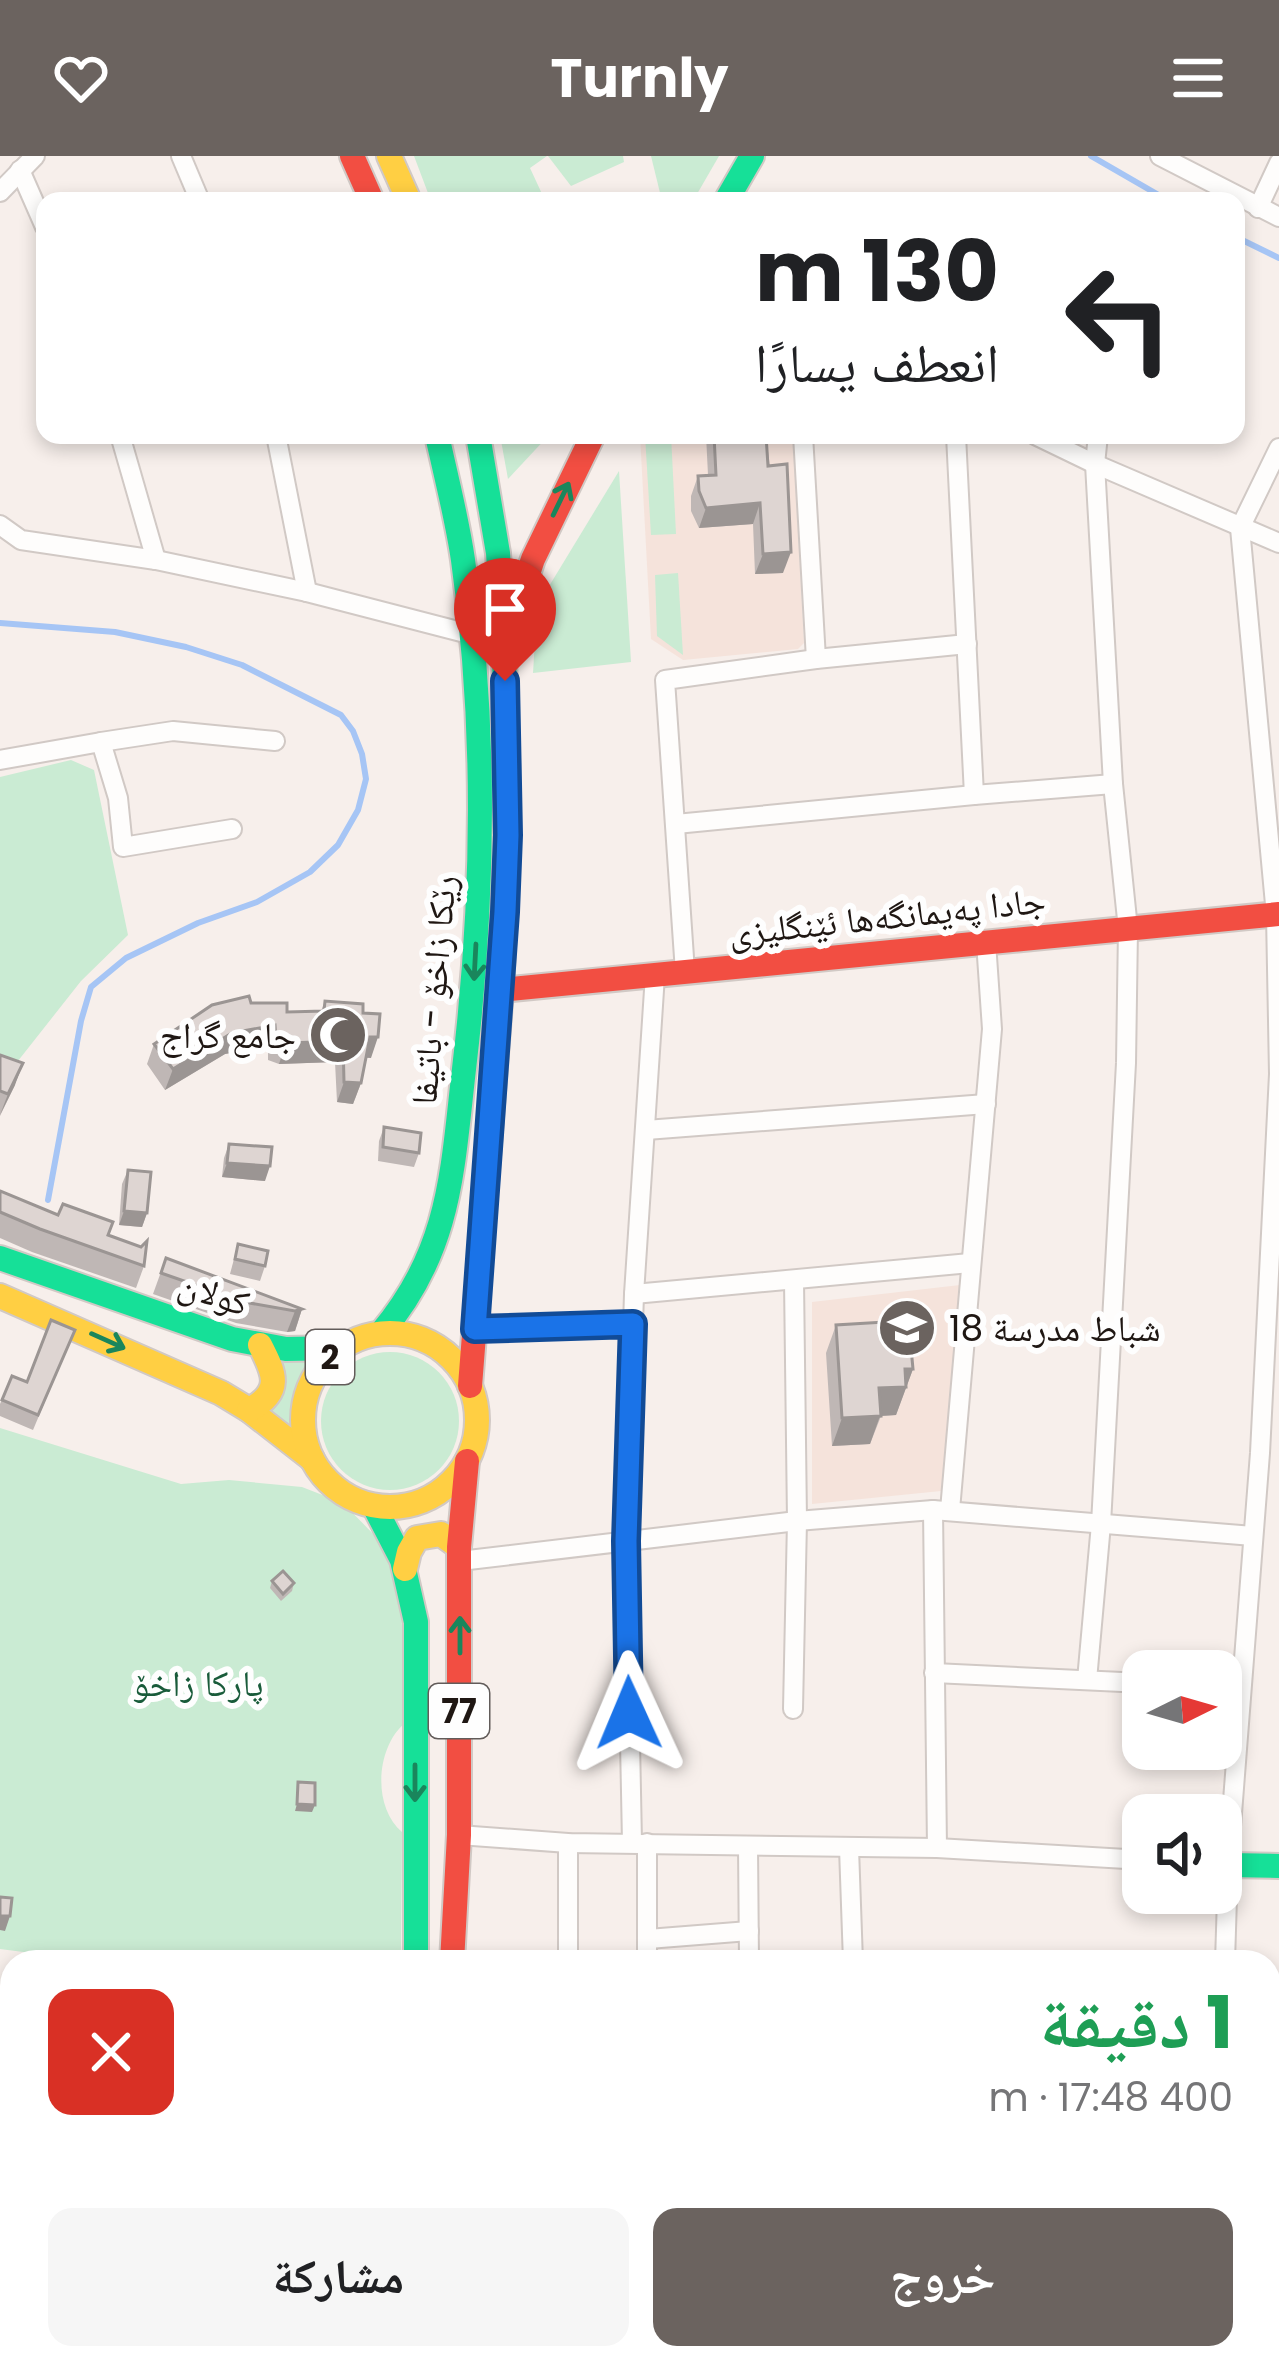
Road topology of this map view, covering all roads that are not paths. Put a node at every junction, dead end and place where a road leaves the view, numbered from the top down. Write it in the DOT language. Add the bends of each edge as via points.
graph roads {
  1 [pos="181,156"];
  2 [pos="352,156"];
  3 [pos="389,156"];
  4 [pos="752,156"];
  5 [pos="1160,156"];
  6 [pos="27,163"];
  7 [pos="1279,163"];
  8 [pos="0,192"];
  9 [pos="196,192"];
  10 [pos="368,192"];
  11 [pos="405,192"];
  12 [pos="731,192"];
  13 [pos="1228,192"];
  14 [pos="36,195"];
  15 [pos="1245,201"];
  16 [pos="1258,208"];
  17 [pos="1279,217"];
  18 [pos="123,444"];
  19 [pos="278,444"];
  20 [pos="439,444"];
  21 [pos="480,444"];
  22 [pos="588,444"];
  23 [pos="804,444"];
  24 [pos="956,444"];
  25 [pos="1054,444"];
  26 [pos="1097,444"];
  27 [pos="1279,448"];
  28 [pos="1096,464"];
  29 [pos="0,525"];
  30 [pos="1240,528"];
  31 [pos="1279,543"];
  32 [pos="156,560"];
  33 [pos="307,592"];
  34 [pos="472,635"];
  35 [pos="504,643"];
  36 [pos="967,644"];
  37 [pos="816,659"];
  38 [pos="275,741"];
  39 [pos="101,742"];
  40 [pos="0,760"];
  41 [pos="1113,784"];
  42 [pos="974,795"];
  43 [pos="676,824"];
  44 [pos="232,829"];
  45 [pos="1277,914"];
  46 [pos="1128,929"];
  47 [pos="986,943"];
  48 [pos="686,972"];
  49 [pos="656,975"];
  50 [pos="501,990"];
  51 [pos="986,1104"];
  52 [pos="646,1130"];
  53 [pos="0,1258"];
  54 [pos="970,1263"];
  55 [pos="794,1281"];
  56 [pos="634,1294"];
  57 [pos="0,1295"];
  58 [pos="633,1324"];
  59 [pos="475,1329"];
  60 [pos="381,1333"];
  61 [pos="260,1345"];
  62 [pos="340,1348"];
  63 [pos="470,1386"];
  64 [pos="249,1411"];
  65 [pos="1269,1454"];
  66 [pos="312,1459"];
  67 [pos="467,1461"];
  68 [pos="374,1506"];
  69 [pos="942,1510"];
  70 [pos="797,1521"];
  71 [pos="1102,1524"];
  72 [pos="1252,1536"];
  73 [pos="626,1541"];
  74 [pos="460,1554"];
  75 [pos="405,1569"];
  76 [pos="1236,1650"];
  77 [pos="934,1673"];
  78 [pos="1087,1680"];
  79 [pos="1122,1682"];
  80 [pos="793,1709"];
  81 [pos="459,1835"];
  82 [pos="568,1843"];
  83 [pos="639,1843"];
  84 [pos="748,1846"];
  85 [pos="850,1848"];
  86 [pos="937,1848"];
  87 [pos="1122,1859"];
  88 [pos="1242,1865"];
  89 [pos="1279,1866"];
  90 [pos="1225,1914"];
  91 [pos="749,1931"];
  92 [pos="647,1939"];
  93 [pos="416,1950"];
  94 [pos="453,1950"];
  95 [pos="568,1950"];
  96 [pos="647,1950"];
  97 [pos="749,1950"];
  98 [pos="853,1950"];
  99 [pos="1225,1950"];
  1 -- 9 [label="street"];
  2 -- 10 [label="main road"];
  3 -- 11 [label="main road"];
  4 -- 12 [label="main road"];
  5 -- 13 [label="street"];
  6 -- 8 [label="street"];
  6 -- 14 [label="street"];
  7 -- 16 [label="street"];
  15 -- 16 [label="street"];
  16 -- 17 [label="street"];
  18 -- 32 [label="street"];
  19 -- 33 [label="street"];
  20 -- 34 [label="main road, رێکا زاخۆ - باتیفا"];
  21 -- 35 [label="main road, رێکا زاخۆ - باتیفا"];
  35 -- 22 [label="main road, one-way"];
  23 -- 37 [label="street"];
  24 -- 36 [label="street"];
  25 -- 28 [label="street"];
  26 -- 28 [label="street"];
  27 -- 30 [label="street"];
  28 -- 30 [label="street"];
  28 -- 41 [label="street"];
  29 -- 32 [label="street" via="21,540"];
  30 -- 31 [label="street"];
  30 -- 45 [label="street"];
  32 -- 33 [label="street"];
  33 -- 34 [label="street"];
  34 -- 60 [label="main road, رێکا زاخۆ - باتیفا, one-way" via="482,833 472,1013 440,1230 427,1268"];
  35 -- 50 [label="main road, رێکا زاخۆ - باتیفا"];
  36 -- 37 [label="street"];
  36 -- 42 [label="street"];
  37 -- 43 [label="street" via="665,680"];
  38 -- 39 [label="street" via="173,730"];
  39 -- 40 [label="street"];
  39 -- 44 [label="street" via="122,847"];
  41 -- 42 [label="street"];
  41 -- 46 [label="street"];
  42 -- 43 [label="street"];
  43 -- 48 [label="street"];
  45 -- 46 [label="main road, جادا په‌يمانگه‌ها ئێنگليزى"];
  45 -- 65 [label="street"];
  46 -- 47 [label="main road, جادا په‌يمانگه‌ها ئێنگليزى"];
  46 -- 71 [label="street"];
  47 -- 48 [label="main road, جادا په‌يمانگه‌ها ئێنگليزى"];
  47 -- 51 [label="street"];
  48 -- 49 [label="main road, جادا په‌يمانگه‌ها ئێنگليزى"];
  49 -- 50 [label="main road, جادا په‌يمانگه‌ها ئێنگليزى"];
  49 -- 52 [label="street"];
  50 -- 59 [label="main road, رێکا زاخۆ - باتیفا"];
  51 -- 52 [label="street"];
  51 -- 54 [label="street"];
  52 -- 56 [label="street"];
  53 -- 61 [label="main road, كولان"];
  54 -- 55 [label="street"];
  54 -- 69 [label="street"];
  55 -- 56 [label="street"];
  55 -- 70 [label="street"];
  56 -- 58 [label="street"];
  57 -- 64 [label="main road, one-way"];
  58 -- 59 [label="street"];
  58 -- 73 [label="street"];
  59 -- 63 [label="main road, رێکا زاخۆ - باتیفا"];
  60 -- 62 [label="main road, 2"];
  60 -- 63 [label="main road, 2" via="443,1351"];
  61 -- 62 [label="main road, كولان"];
  61 -- 64 [label="main road" via="273,1389"];
  62 -- 66 [label="main road, 2" via="309,1387 304,1436"];
  63 -- 67 [label="main road" via="476,1436"];
  64 -- 66 [label="main road"];
  65 -- 72 [label="street"];
  66 -- 68 [label="main road" via="349,1497"];
  67 -- 68 [label="main road" via="428,1499"];
  67 -- 74 [label="main road, 77"];
  68 -- 75 [label="main road, 77"];
  69 -- 70 [label="street"];
  69 -- 71 [label="street"];
  69 -- 77 [label="street"];
  70 -- 73 [label="street"];
  70 -- 80 [label="street"];
  71 -- 72 [label="street"];
  71 -- 78 [label="street"];
  72 -- 76 [label="street"];
  73 -- 74 [label="street"];
  73 -- 83 [label="street"];
  74 -- 75 [label="main road" via="441,1534 417,1538"];
  81 -- 74 [label="main road, 77, one-way"];
  75 -- 93 [label="main road, 77, one-way" via="416,1622"];
  77 -- 78 [label="street"];
  77 -- 86 [label="street"];
  78 -- 79 [label="street"];
  81 -- 82 [label="street"];
  81 -- 94 [label="main road, 77"];
  82 -- 83 [label="street"];
  82 -- 95 [label="street"];
  83 -- 84 [label="street"];
  83 -- 92 [label="street"];
  84 -- 85 [label="street"];
  84 -- 91 [label="street"];
  85 -- 86 [label="street"];
  85 -- 98 [label="street"];
  86 -- 87 [label="street"];
  88 -- 89 [label="main road"];
  90 -- 99 [label="street"];
  91 -- 92 [label="street"];
  91 -- 97 [label="street"];
  92 -- 96 [label="street"];
}
